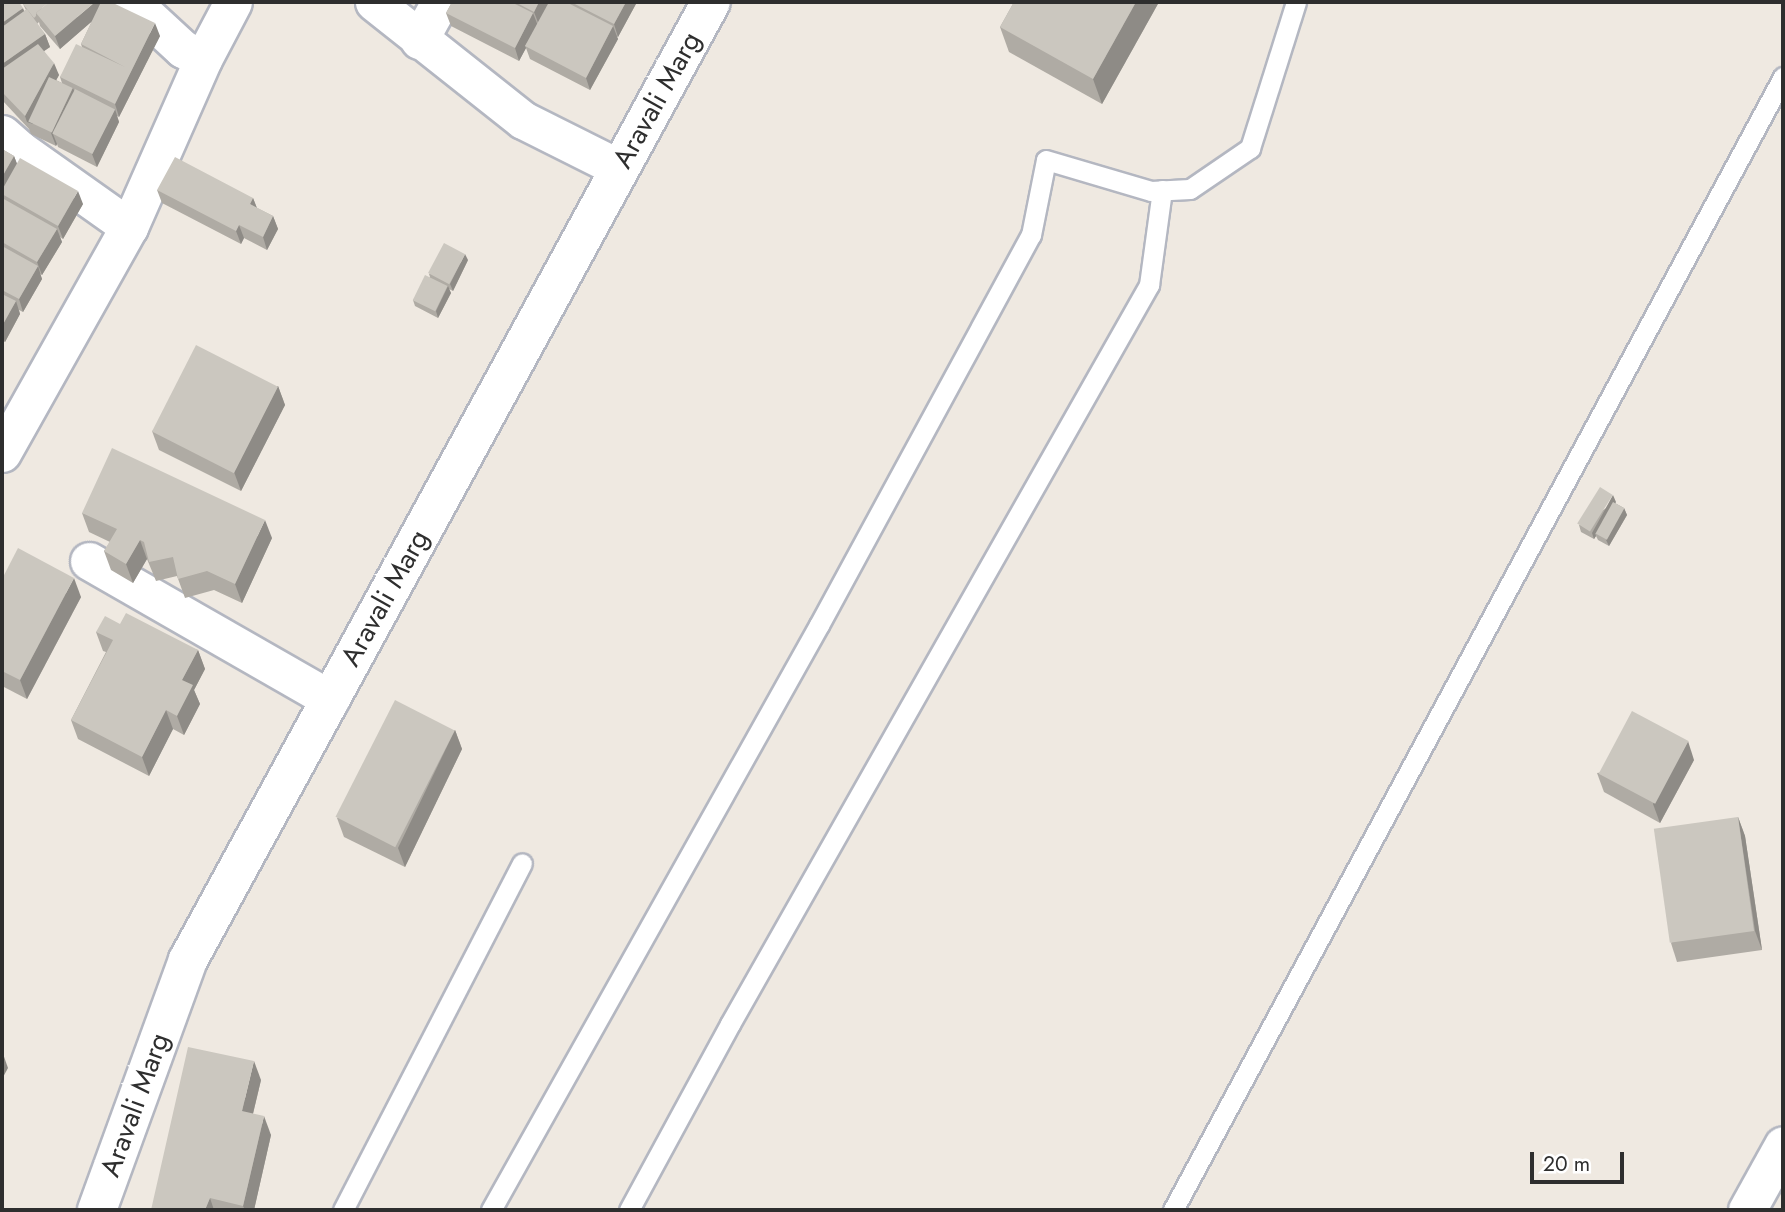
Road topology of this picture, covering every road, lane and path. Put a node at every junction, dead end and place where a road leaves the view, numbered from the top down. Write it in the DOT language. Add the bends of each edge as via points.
graph roads {
  1 [pos="132,2"];
  2 [pos="233,2"];
  3 [pos="374,2"];
  4 [pos="440,2"];
  5 [pos="711,2"];
  6 [pos="1296,2"];
  7 [pos="419,40"];
  8 [pos="203,59"];
  9 [pos="1783,77"];
  10 [pos="2,134"];
  11 [pos="620,168"];
  12 [pos="1162,190"];
  13 [pos="129,227"];
  14 [pos="2,453"];
  15 [pos="89,561"];
  16 [pos="330,699"];
  17 [pos="522,863"];
  18 [pos="1783,1145"];
  19 [pos="97,1210"];
  20 [pos="343,1210"];
  21 [pos="491,1210"];
  22 [pos="629,1210"];
  23 [pos="1173,1210"];
  24 [pos="1747,1210"];
  1 -- 8 [label="street" via="183,49"];
  2 -- 8 [label="street"];
  3 -- 7 [label="street"];
  4 -- 7 [label="street"];
  5 -- 11 [label="street, Aravali Marg"];
  6 -- 12 [label="lane" via="1250,148 1190,189"];
  7 -- 11 [label="street" via="523,120"];
  8 -- 13 [label="street"];
  9 -- 23 [label="lane"];
  10 -- 13 [label="street"];
  11 -- 16 [label="street, Aravali Marg"];
  12 -- 21 [label="lane" via="1045,160 1031,235"];
  12 -- 22 [label="lane" via="1149,285"];
  13 -- 14 [label="street"];
  15 -- 16 [label="street"];
  16 -- 19 [label="street, Aravali Marg" via="188,960"];
  17 -- 20 [label="lane"];
  18 -- 24 [label="street"];
}
